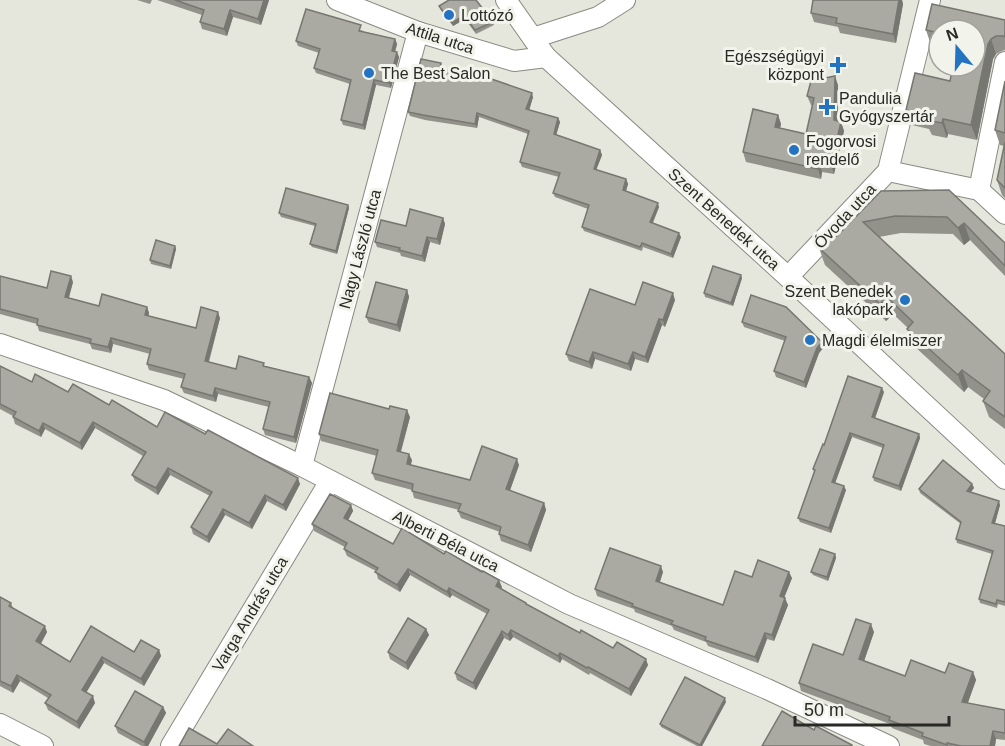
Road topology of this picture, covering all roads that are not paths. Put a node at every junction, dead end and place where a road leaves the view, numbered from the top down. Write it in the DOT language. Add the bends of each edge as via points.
graph roads {
  1 [pos="337,0"];
  2 [pos="506,0"];
  3 [pos="625,0"];
  4 [pos="930,0"];
  5 [pos="418,32"];
  6 [pos="533,38"];
  7 [pos="546,57"];
  8 [pos="1005,62"];
  9 [pos="888,171"];
  10 [pos="979,190"];
  11 [pos="1005,214"];
  12 [pos="788,277"];
  13 [pos="0,345"];
  14 [pos="302,466"];
  15 [pos="1005,479"];
  16 [pos="330,481"];
  17 [pos="0,724"];
  18 [pos="43,746"];
  19 [pos="171,746"];
  20 [pos="889,746"];
  1 -- 5 [label="street, Attila utca"];
  2 -- 6 [label="street, Szent Benedek utca"];
  3 -- 6 [label="street" via="598,16"];
  4 -- 9 [label="street"];
  5 -- 7 [label="street, Attila utca" via="514,61"];
  5 -- 14 [label="street, Nagy László utca"];
  6 -- 7 [label="street, Szent Benedek utca"];
  7 -- 12 [label="street, Szent Benedek utca"];
  8 -- 10 [label="street"];
  9 -- 10 [label="street, Óvoda utca"];
  9 -- 12 [label="street, Óvoda utca"];
  10 -- 11 [label="street"];
  12 -- 15 [label="street, Szent Benedek utca"];
  13 -- 14 [label="street, Alberti Béla utca" via="164,400"];
  14 -- 16 [label="street, Alberti Béla utca"];
  16 -- 19 [label="street, Varga András utca"];
  16 -- 20 [label="street, Alberti Béla utca" via="568,604"];
  17 -- 18 [label="street"];
}
